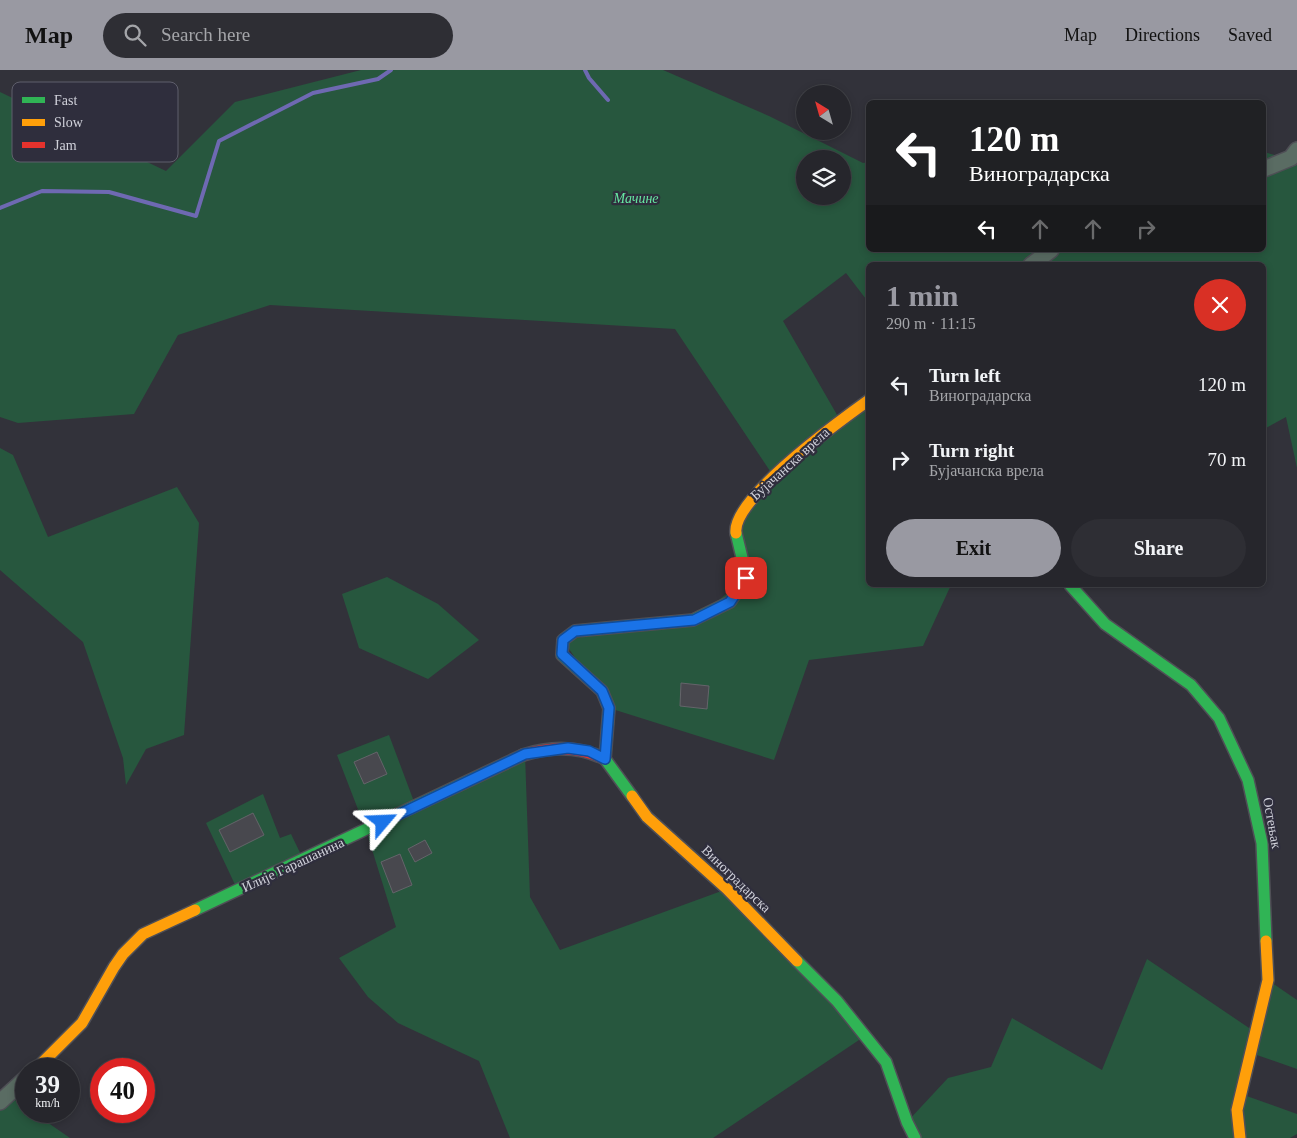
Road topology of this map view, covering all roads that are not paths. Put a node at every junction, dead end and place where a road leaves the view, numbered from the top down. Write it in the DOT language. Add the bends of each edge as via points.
graph roads {
  1 [pos="1297,150"];
  2 [pos="1266,168"];
  3 [pos="1048,252"];
  4 [pos="1036,262"];
  5 [pos="866,402"];
  6 [pos="1072,587"];
  7 [pos="605,759"];
  8 [pos="47,1058"];
  9 [pos="15,1088"];
  10 [pos="0,1102"];
  11 [pos="915,1138"];
  12 [pos="1240,1138"];
  1 -- 2 [label="street" via="1291,158"];
  3 -- 4 [label="street"];
  5 -- 7 [label="street, Бујачанска врела" via="840,420 745,505 735,525 746,578 730,602 694,620 575,631 563,640 562,654 602,691 609,708"];
  6 -- 12 [label="street, Остењак" via="1105,624 1191,685 1219,718 1248,780 1262,843 1268,980 1237,1110"];
  7 -- 8 [label="street, Илије Гарашанина" via="589,751 568,748 525,754 143,934 114,967 82,1024"];
  7 -- 11 [label="street, Виноградарска" via="647,817 727,889 837,1001 886,1062"];
  9 -- 10 [label="street"];
}
